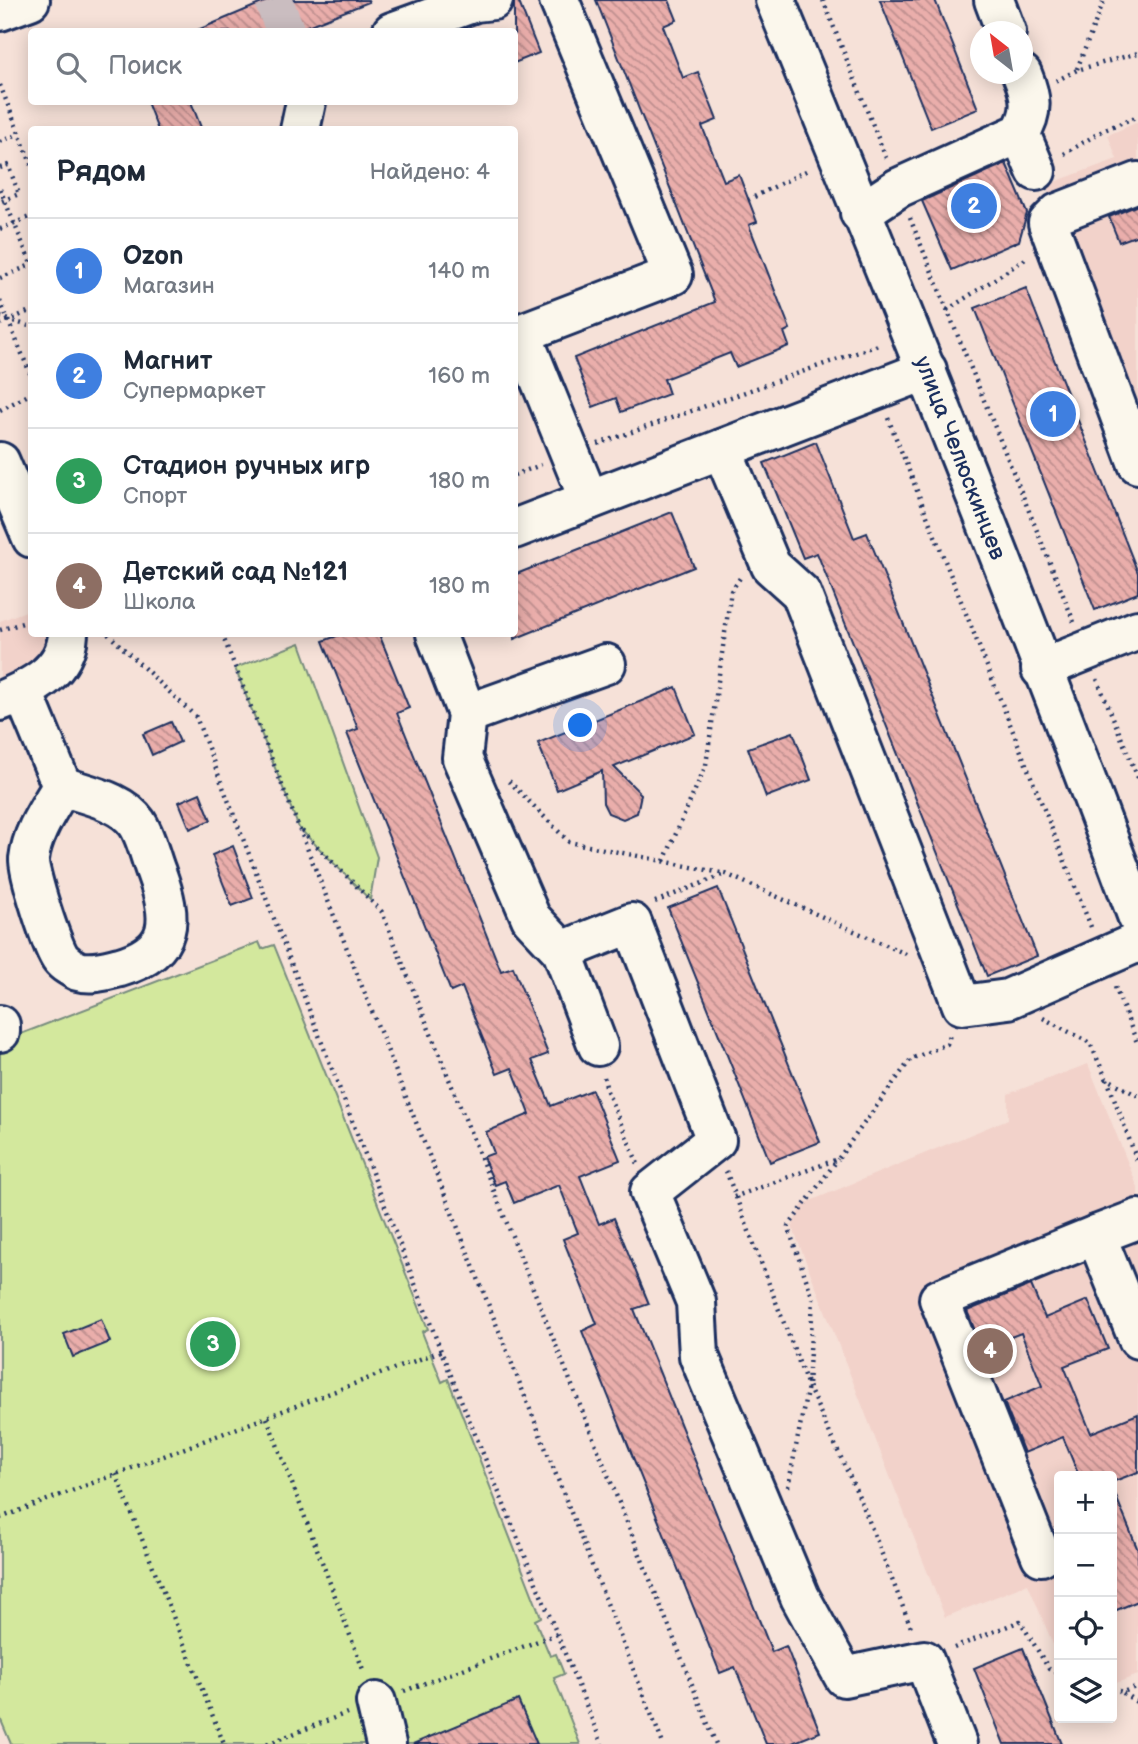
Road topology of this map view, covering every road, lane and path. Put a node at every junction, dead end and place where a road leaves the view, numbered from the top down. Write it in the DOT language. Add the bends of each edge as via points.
graph roads {
  1 [pos="30,0"];
  2 [pos="493,0"];
  3 [pos="559,0"];
  4 [pos="775,0"];
  5 [pos="823,0"];
  6 [pos="994,0"];
  7 [pos="1104,0"];
  8 [pos="0,12"];
  9 [pos="1002,21"];
  10 [pos="403,28"];
  11 [pos="1138,53"];
  12 [pos="1077,70"];
  13 [pos="1033,82"];
  14 [pos="1026,84"];
  15 [pos="0,85"];
  16 [pos="305,105"];
  17 [pos="1138,116"];
  18 [pos="301,126"];
  19 [pos="1020,133"];
  20 [pos="19,134"];
  21 [pos="0,142"];
  22 [pos="839,155"];
  23 [pos="28,156"];
  24 [pos="0,168"];
  25 [pos="1036,171"];
  26 [pos="1138,182"];
  27 [pos="898,188"];
  28 [pos="0,189"];
  29 [pos="748,200"];
  30 [pos="2,201"];
  31 [pos="860,213"];
  32 [pos="28,218"];
  33 [pos="14,223"];
  34 [pos="1048,223"];
  35 [pos="0,229"];
  36 [pos="28,258"];
  37 [pos="28,266"];
  38 [pos="0,278"];
  39 [pos="0,301"];
  40 [pos="947,310"];
  41 [pos="28,312"];
  42 [pos="0,317"];
  43 [pos="8,320"];
  44 [pos="0,324"];
  45 [pos="28,326"];
  46 [pos="518,334"];
  47 [pos="885,342"];
  48 [pos="28,368"];
  49 [pos="927,370"];
  50 [pos="877,389"];
  51 [pos="28,395"];
  52 [pos="0,410"];
  53 [pos="722,449"];
  54 [pos="570,454"];
  55 [pos="0,462"];
  56 [pos="1138,464"];
  57 [pos="518,474"];
  58 [pos="589,500"];
  59 [pos="518,527"];
  60 [pos="28,528"];
  61 [pos="762,544"];
  62 [pos="28,621"];
  63 [pos="0,630"];
  64 [pos="1138,630"];
  65 [pos="68,637"];
  66 [pos="111,637"];
  67 [pos="223,637"];
  68 [pos="437,637"];
  69 [pos="1085,651"];
  70 [pos="606,664"];
  71 [pos="1041,669"];
  72 [pos="11,696"];
  73 [pos="467,713"];
  74 [pos="462,758"];
  75 [pos="1137,771"];
  76 [pos="1138,778"];
  77 [pos="62,786"];
  78 [pos="299,828"];
  79 [pos="1126,845"];
  80 [pos="664,862"];
  81 [pos="726,874"];
  82 [pos="1138,918"];
  83 [pos="632,923"];
  84 [pos="1138,942"];
  85 [pos="562,951"];
  86 [pos="1104,958"];
  87 [pos="954,988"];
  88 [pos="1008,999"];
  89 [pos="0,1025"];
  90 [pos="0,1032"];
  91 [pos="1138,1045"];
  92 [pos="598,1046"];
  93 [pos="1106,1078"];
  94 [pos="1138,1096"];
  95 [pos="716,1140"];
  96 [pos="838,1159"];
  97 [pos="1138,1163"];
  98 [pos="650,1192"];
  99 [pos="734,1198"];
  100 [pos="1138,1219"];
  101 [pos="1096,1236"];
  102 [pos="1138,1339"];
  103 [pos="441,1351"];
  104 [pos="808,1386"];
  105 [pos="267,1418"];
  106 [pos="116,1474"];
  107 [pos="0,1518"];
  108 [pos="768,1520"];
  109 [pos="1041,1556"];
  110 [pos="557,1634"];
  111 [pos="924,1660"];
  112 [pos="1054,1670"];
  113 [pos="1138,1686"];
  114 [pos="1117,1690"];
  115 [pos="1123,1692"];
  116 [pos="376,1702"];
  117 [pos="1138,1703"];
  118 [pos="224,1744"];
  119 [pos="267,1744"];
  120 [pos="386,1744"];
  121 [pos="602,1744"];
  122 [pos="663,1744"];
  123 [pos="716,1744"];
  124 [pos="957,1744"];
  1 -- 8 [label="street"];
  2 -- 10 [label="street"];
  3 -- 46 [label="street" via="673,275"];
  4 -- 22 [label="street, улица Челюскинцев"];
  5 -- 27 [label="path"];
  6 -- 9 [label="street"];
  7 -- 12 [label="path"];
  11 -- 12 [label="path"];
  12 -- 13 [label="path"];
  14 -- 19 [label="street" via="1030,118"];
  15 -- 20 [label="path"];
  16 -- 18 [label="street"];
  17 -- 25 [label="path" via="1104,130"];
  19 -- 25 [label="street"];
  19 -- 27 [label="street"];
  20 -- 21 [label="path"];
  20 -- 23 [label="path"];
  22 -- 29 [label="path"];
  22 -- 31 [label="street, улица Челюскинцев"];
  24 -- 30 [label="path" via="8,165 19,194"];
  26 -- 34 [label="street" via="1058,213"];
  27 -- 31 [label="street"];
  27 -- 40 [label="path"];
  28 -- 30 [label="path"];
  30 -- 33 [label="path"];
  31 -- 49 [label="street, улица Челюскинцев"];
  32 -- 33 [label="path"];
  33 -- 35 [label="path"];
  33 -- 36 [label="path"];
  34 -- 40 [label="path" via="1032,254"];
  34 -- 56 [label="street"];
  37 -- 38 [label="path"];
  39 -- 43 [label="path"];
  40 -- 69 [label="path"];
  41 -- 43 [label="path"];
  42 -- 43 [label="path"];
  43 -- 44 [label="path"];
  43 -- 45 [label="path"];
  43 -- 48 [label="path"];
  46 -- 54 [label="street"];
  47 -- 54 [label="path"];
  49 -- 50 [label="street"];
  49 -- 71 [label="street, улица Челюскинцев"];
  50 -- 53 [label="street"];
  50 -- 86 [label="path"];
  51 -- 52 [label="path"];
  53 -- 58 [label="street"];
  53 -- 61 [label="street"];
  54 -- 57 [label="path"];
  54 -- 58 [label="street"];
  55 -- 60 [label="street"];
  58 -- 59 [label="street"];
  61 -- 80 [label="path" via="732,591 706,765"];
  61 -- 87 [label="street" via="771,566 801,593"];
  62 -- 63 [label="path"];
  64 -- 69 [label="street"];
  65 -- 72 [label="street" via="59,666"];
  66 -- 103 [label="path" via="196,717"];
  67 -- 78 [label="path"];
  68 -- 73 [label="street"];
  69 -- 71 [label="street"];
  69 -- 75 [label="path"];
  70 -- 73 [label="street"];
  71 -- 79 [label="street, улица Челюскинцев"];
  72 -- 77 [label="street"];
  73 -- 74 [label="street"];
  74 -- 80 [label="path" via="499,772 569,842"];
  74 -- 85 [label="street" via="531,918"];
  75 -- 76 [label="path"];
  77 -- 77 [label="street" via="38,828 29,862 57,952 78,971 95,973 148,955 162,943 168,926 160,885 138,824 114,805"];
  78 -- 122 [label="path"];
  78 -- 123 [label="path" via="382,912"];
  79 -- 82 [label="street, улица Челюскинцев"];
  80 -- 81 [label="path"];
  81 -- 83 [label="path" via="654,903"];
  81 -- 87 [label="path"];
  83 -- 85 [label="street"];
  83 -- 95 [label="street"];
  84 -- 86 [label="street"];
  85 -- 92 [label="street"];
  86 -- 88 [label="street"];
  86 -- 91 [label="path"];
  87 -- 88 [label="street"];
  87 -- 96 [label="path" via="947,1044 911,1059"];
  88 -- 93 [label="path" via="1090,1043"];
  89 -- 90 [label="street"];
  92 -- 98 [label="path" via="607,1091"];
  93 -- 94 [label="path"];
  93 -- 97 [label="path"];
  95 -- 98 [label="street"];
  95 -- 99 [label="path"];
  96 -- 99 [label="path"];
  96 -- 104 [label="path" via="788,1227 813,1299"];
  98 -- 108 [label="street" via="696,1302 699,1356"];
  99 -- 104 [label="path"];
  100 -- 101 [label="street"];
  101 -- 102 [label="street"];
  101 -- 109 [label="street" via="939,1299"];
  103 -- 105 [label="path"];
  103 -- 110 [label="path"];
  104 -- 108 [label="path" via="790,1483"];
  104 -- 111 [label="path" via="861,1502"];
  105 -- 106 [label="path"];
  105 -- 116 [label="path"];
  106 -- 107 [label="path"];
  106 -- 118 [label="path"];
  108 -- 111 [label="street" via="800,1597 844,1677"];
  110 -- 116 [label="path"];
  110 -- 121 [label="path"];
  111 -- 112 [label="path" via="1020,1621"];
  111 -- 124 [label="street"];
  113 -- 115 [label="path"];
  114 -- 115 [label="path"];
  115 -- 117 [label="path"];
  116 -- 119 [label="path"];
  116 -- 120 [label="street"];
}
